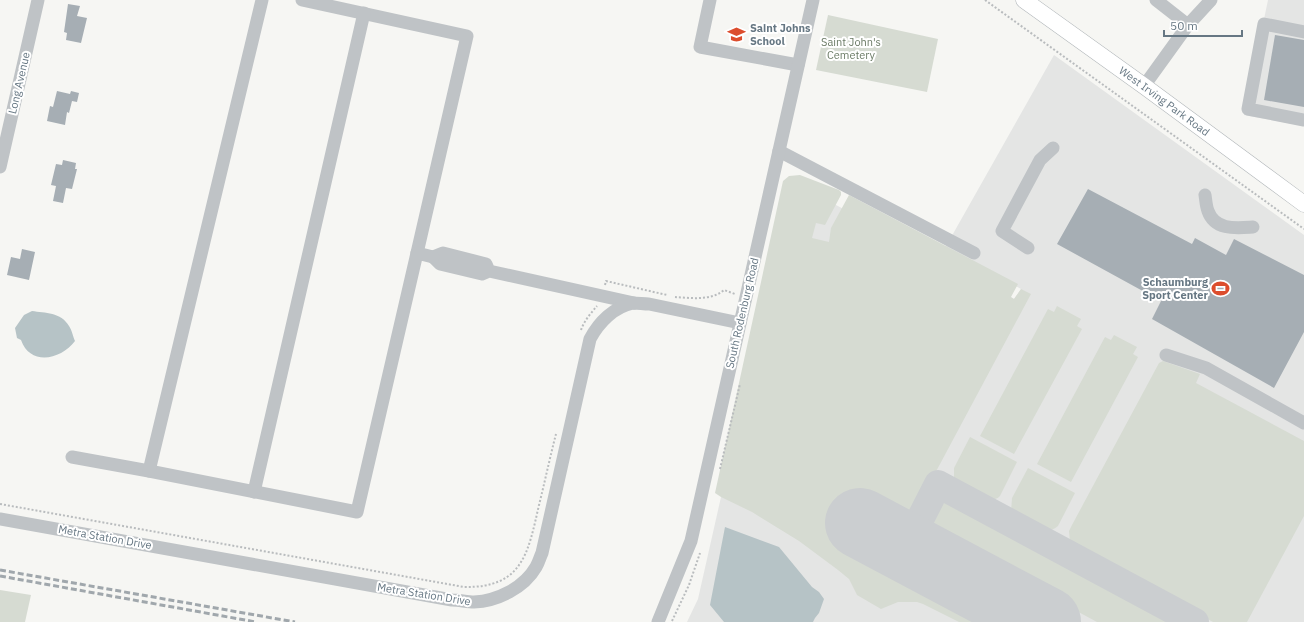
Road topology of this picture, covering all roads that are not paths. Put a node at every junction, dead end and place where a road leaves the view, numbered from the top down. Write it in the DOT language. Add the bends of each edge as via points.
graph roads {
  1 [pos="38,0"];
  2 [pos="262,0"];
  3 [pos="302,0"];
  4 [pos="710,0"];
  5 [pos="813,0"];
  6 [pos="1024,0"];
  7 [pos="1156,0"];
  8 [pos="1211,0"];
  9 [pos="364,13"];
  10 [pos="1188,25"];
  11 [pos="1304,32"];
  12 [pos="798,65"];
  13 [pos="1144,86"];
  14 [pos="1304,120"];
  15 [pos="1053,148"];
  16 [pos="779,151"];
  17 [pos="0,167"];
  18 [pos="1205,196"];
  19 [pos="1304,204"];
  20 [pos="1253,227"];
  21 [pos="1028,248"];
  22 [pos="417,253"];
  23 [pos="974,253"];
  24 [pos="634,303"];
  25 [pos="740,323"];
  26 [pos="1166,355"];
  27 [pos="1304,423"];
  28 [pos="72,457"];
  29 [pos="149,471"];
  30 [pos="254,492"];
  31 [pos="0,519"];
  32 [pos="658,622"];
  1 -- 17 [label="street, Long Avenue"];
  2 -- 29 [label="street"];
  3 -- 9 [label="street"];
  4 -- 12 [label="street" via="700,47"];
  5 -- 12 [label="street, South Rodenburg Road"];
  6 -- 13 [label="main road, West Irving Park Road"];
  7 -- 10 [label="street"];
  8 -- 10 [label="street"];
  9 -- 22 [label="street" via="467,36"];
  9 -- 30 [label="street"];
  10 -- 13 [label="street"];
  11 -- 14 [label="street" via="1264,24 1248,109"];
  12 -- 16 [label="street, South Rodenburg Road"];
  13 -- 19 [label="main road, West Irving Park Road"];
  15 -- 21 [label="street" via="1040,160 1002,231"];
  16 -- 23 [label="street"];
  16 -- 25 [label="street, South Rodenburg Road"];
  18 -- 20 [label="street" via="1208,212 1218,223 1232,229"];
  22 -- 24 [label="street" via="433,257 442,253 486,264 489,270"];
  22 -- 30 [label="street" via="357,512"];
  24 -- 25 [label="street, Metra Station Drive"];
  24 -- 31 [label="street, Metra Station Drive" via="620,308 607,317 590,339 542,552 536,567 526,580 501,596 473,602 452,600"];
  25 -- 32 [label="street, South Rodenburg Road" via="691,540"];
  26 -- 27 [label="street" via="1206,368"];
  28 -- 29 [label="street"];
  29 -- 30 [label="street"];
}
